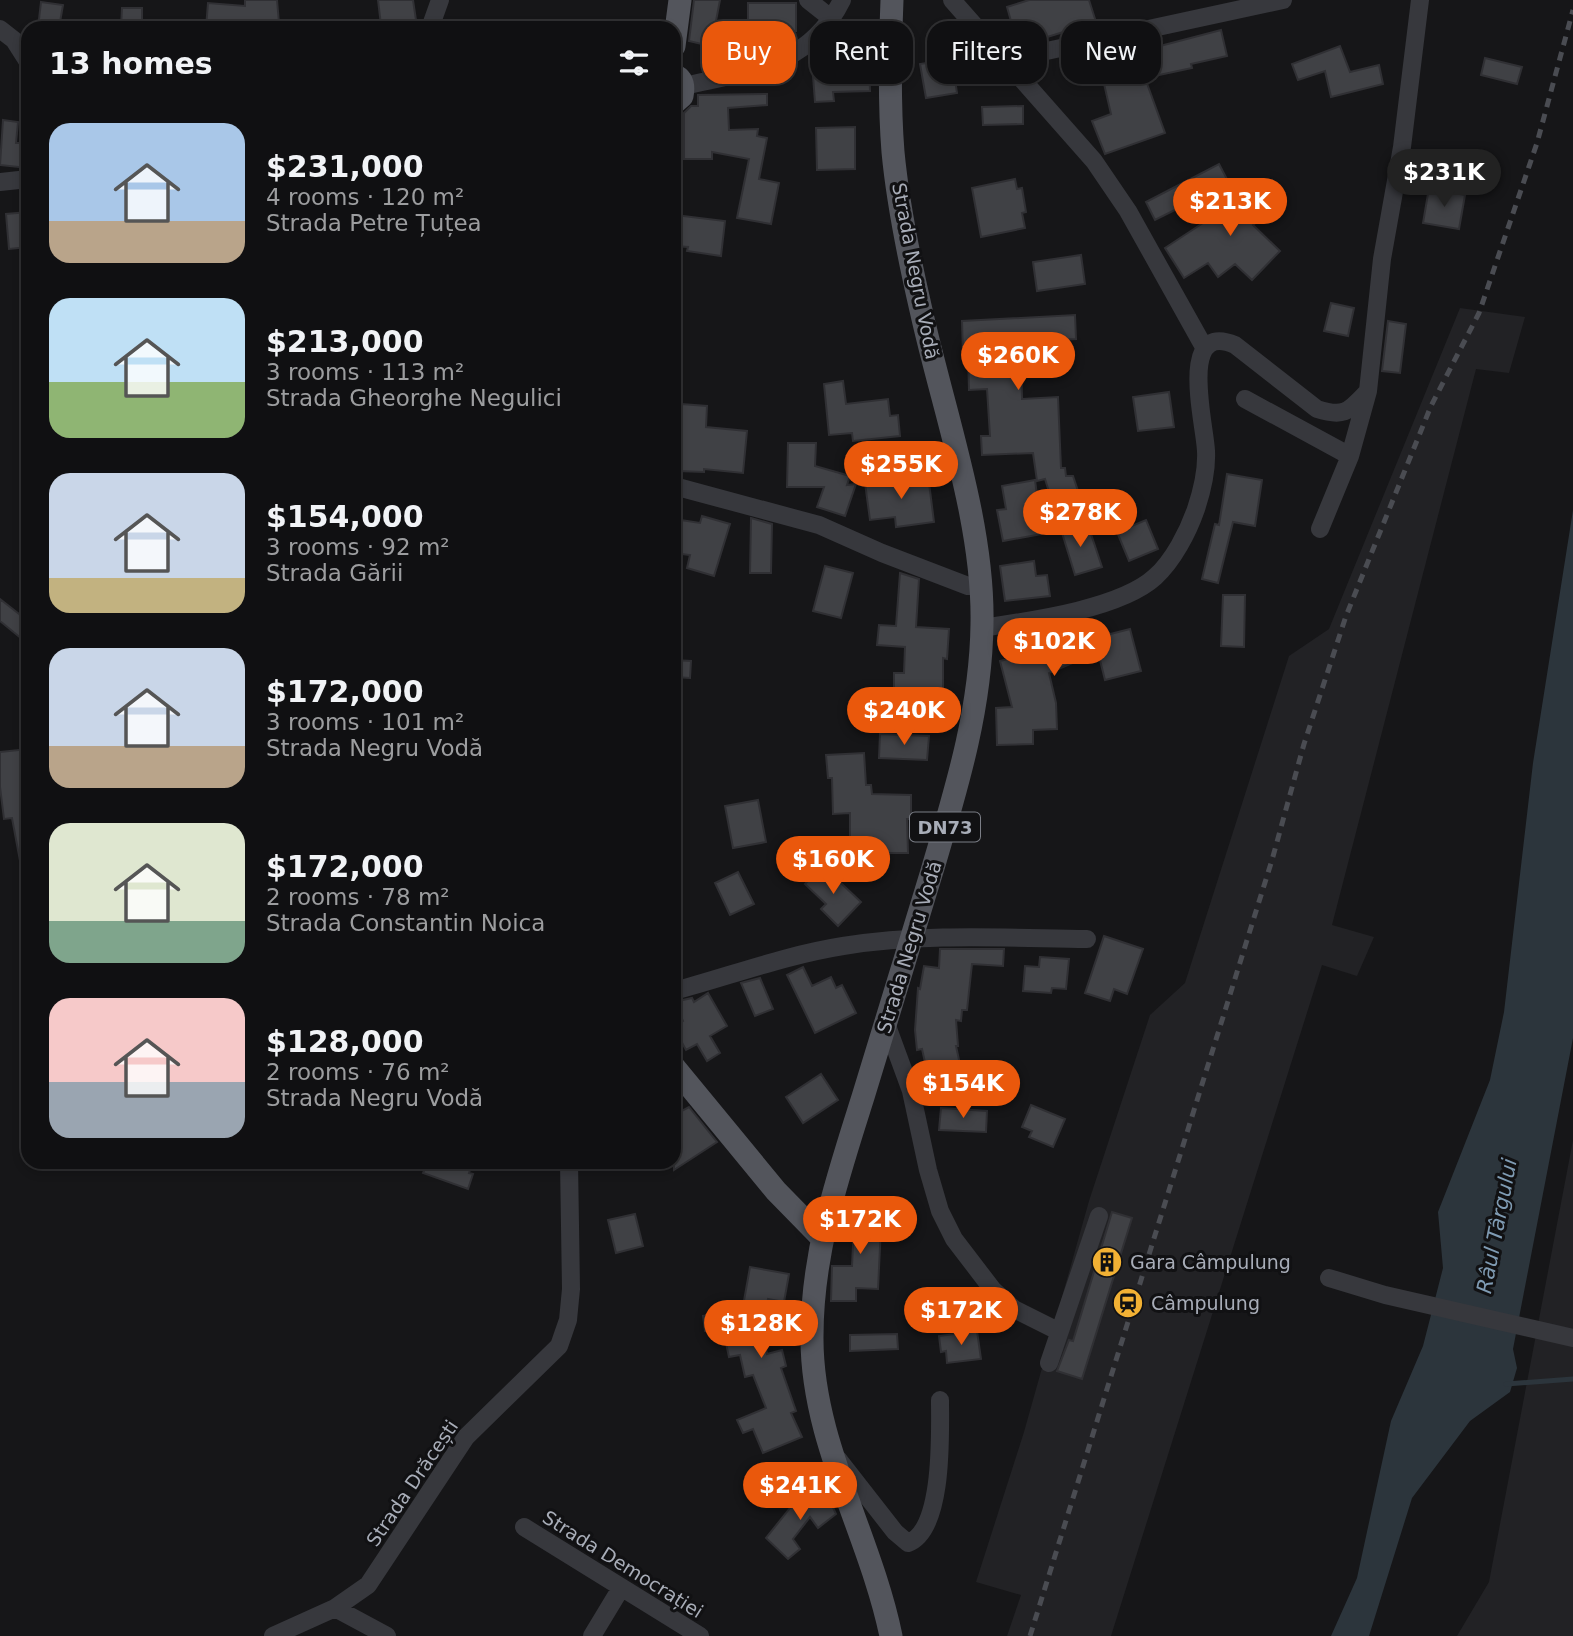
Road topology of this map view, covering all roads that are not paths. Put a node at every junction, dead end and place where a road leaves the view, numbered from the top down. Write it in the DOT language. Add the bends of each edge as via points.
graph roads {
  1 [pos="440,0"];
  2 [pos="680,0"];
  3 [pos="808,0"];
  4 [pos="842,0"];
  5 [pos="892,0"];
  6 [pos="952,0"];
  7 [pos="1283,0"];
  8 [pos="1420,0"];
  9 [pos="832,19"];
  10 [pos="432,21"];
  11 [pos="677,21"];
  12 [pos="971,21"];
  13 [pos="0,29"];
  14 [pos="21,51"];
  15 [pos="1047,51"];
  16 [pos="1026,84"];
  17 [pos="681,87"];
  18 [pos="21,180"];
  19 [pos="0,182"];
  20 [pos="1209,344"];
  21 [pos="1368,391"];
  22 [pos="1245,399"];
  23 [pos="1350,456"];
  24 [pos="681,488"];
  25 [pos="1320,529"];
  26 [pos="982,586"];
  27 [pos="982,628"];
  28 [pos="913,938"];
  29 [pos="1087,939"];
  30 [pos="681,989"];
  31 [pos="886,1023"];
  32 [pos="681,1076"];
  33 [pos="569,1169"];
  34 [pos="1099,1216"];
  35 [pos="821,1237"];
  36 [pos="1329,1278"];
  37 [pos="1058,1331"];
  38 [pos="1573,1338"];
  39 [pos="1049,1363"];
  40 [pos="940,1400"];
  41 [pos="832,1451"];
  42 [pos="524,1527"];
  43 [pos="621,1588"];
  44 [pos="335,1608"];
  45 [pos="273,1636"];
  46 [pos="387,1636"];
  47 [pos="592,1636"];
  48 [pos="700,1636"];
  49 [pos="891,1636"];
  1 -- 10 [label="street"];
  2 -- 11 [label="main road"];
  3 -- 9 [label="street"];
  4 -- 9 [label="street"];
  5 -- 26 [label="main road, Strada Negru Vodă / DN73" via="891,101 899,199"];
  6 -- 12 [label="street"];
  7 -- 15 [label="street"];
  8 -- 21 [label="street" via="1402,147 1382,259"];
  9 -- 17 [label="street" via="798,52 768,66"];
  13 -- 14 [label="street"];
  16 -- 20 [label="street" via="1094,161"];
  18 -- 19 [label="street"];
  20 -- 21 [label="street" via="1235,345 1317,409 1346,412"];
  20 -- 27 [label="street" via="1199,364 1198,383 1207,454 1203,481 1195,512 1176,550 1156,576 1140,589 1106,602"];
  21 -- 23 [label="street"];
  22 -- 23 [label="street"];
  23 -- 25 [label="street"];
  24 -- 26 [label="street" via="819,525 968,586"];
  26 -- 27 [label="main road, Strada Negru Vodă / DN73"];
  27 -- 28 [label="main road, Strada Negru Vodă / DN73" via="979,681 965,756"];
  28 -- 29 [label="street"];
  28 -- 30 [label="street" via="804,954"];
  28 -- 31 [label="main road, Strada Negru Vodă / DN73"];
  31 -- 35 [label="main road, Strada Negru Vodă / DN73"];
  31 -- 37 [label="street" via="911,1091 940,1211 954,1240 1014,1309"];
  32 -- 35 [label="main road" via="776,1191"];
  33 -- 44 [label="street, Strada Drăcești" via="571,1289 559,1346 466,1437 368,1585"];
  34 -- 37 [label="street"];
  35 -- 41 [label="main road, Strada Negru Vodă / DN73" via="812,1361 817,1405"];
  36 -- 38 [label="street"];
  37 -- 39 [label="street"];
  40 -- 41 [label="street" via="934,1493 926,1524 915,1540 908,1543 895,1532"];
  41 -- 49 [label="main road, Strada Negru Vodă / DN73"];
  42 -- 43 [label="street, Strada Democrației"];
  43 -- 47 [label="street"];
  43 -- 48 [label="street, Strada Democrației"];
  44 -- 45 [label="street, Strada Drăcești"];
  44 -- 46 [label="street"];
}
